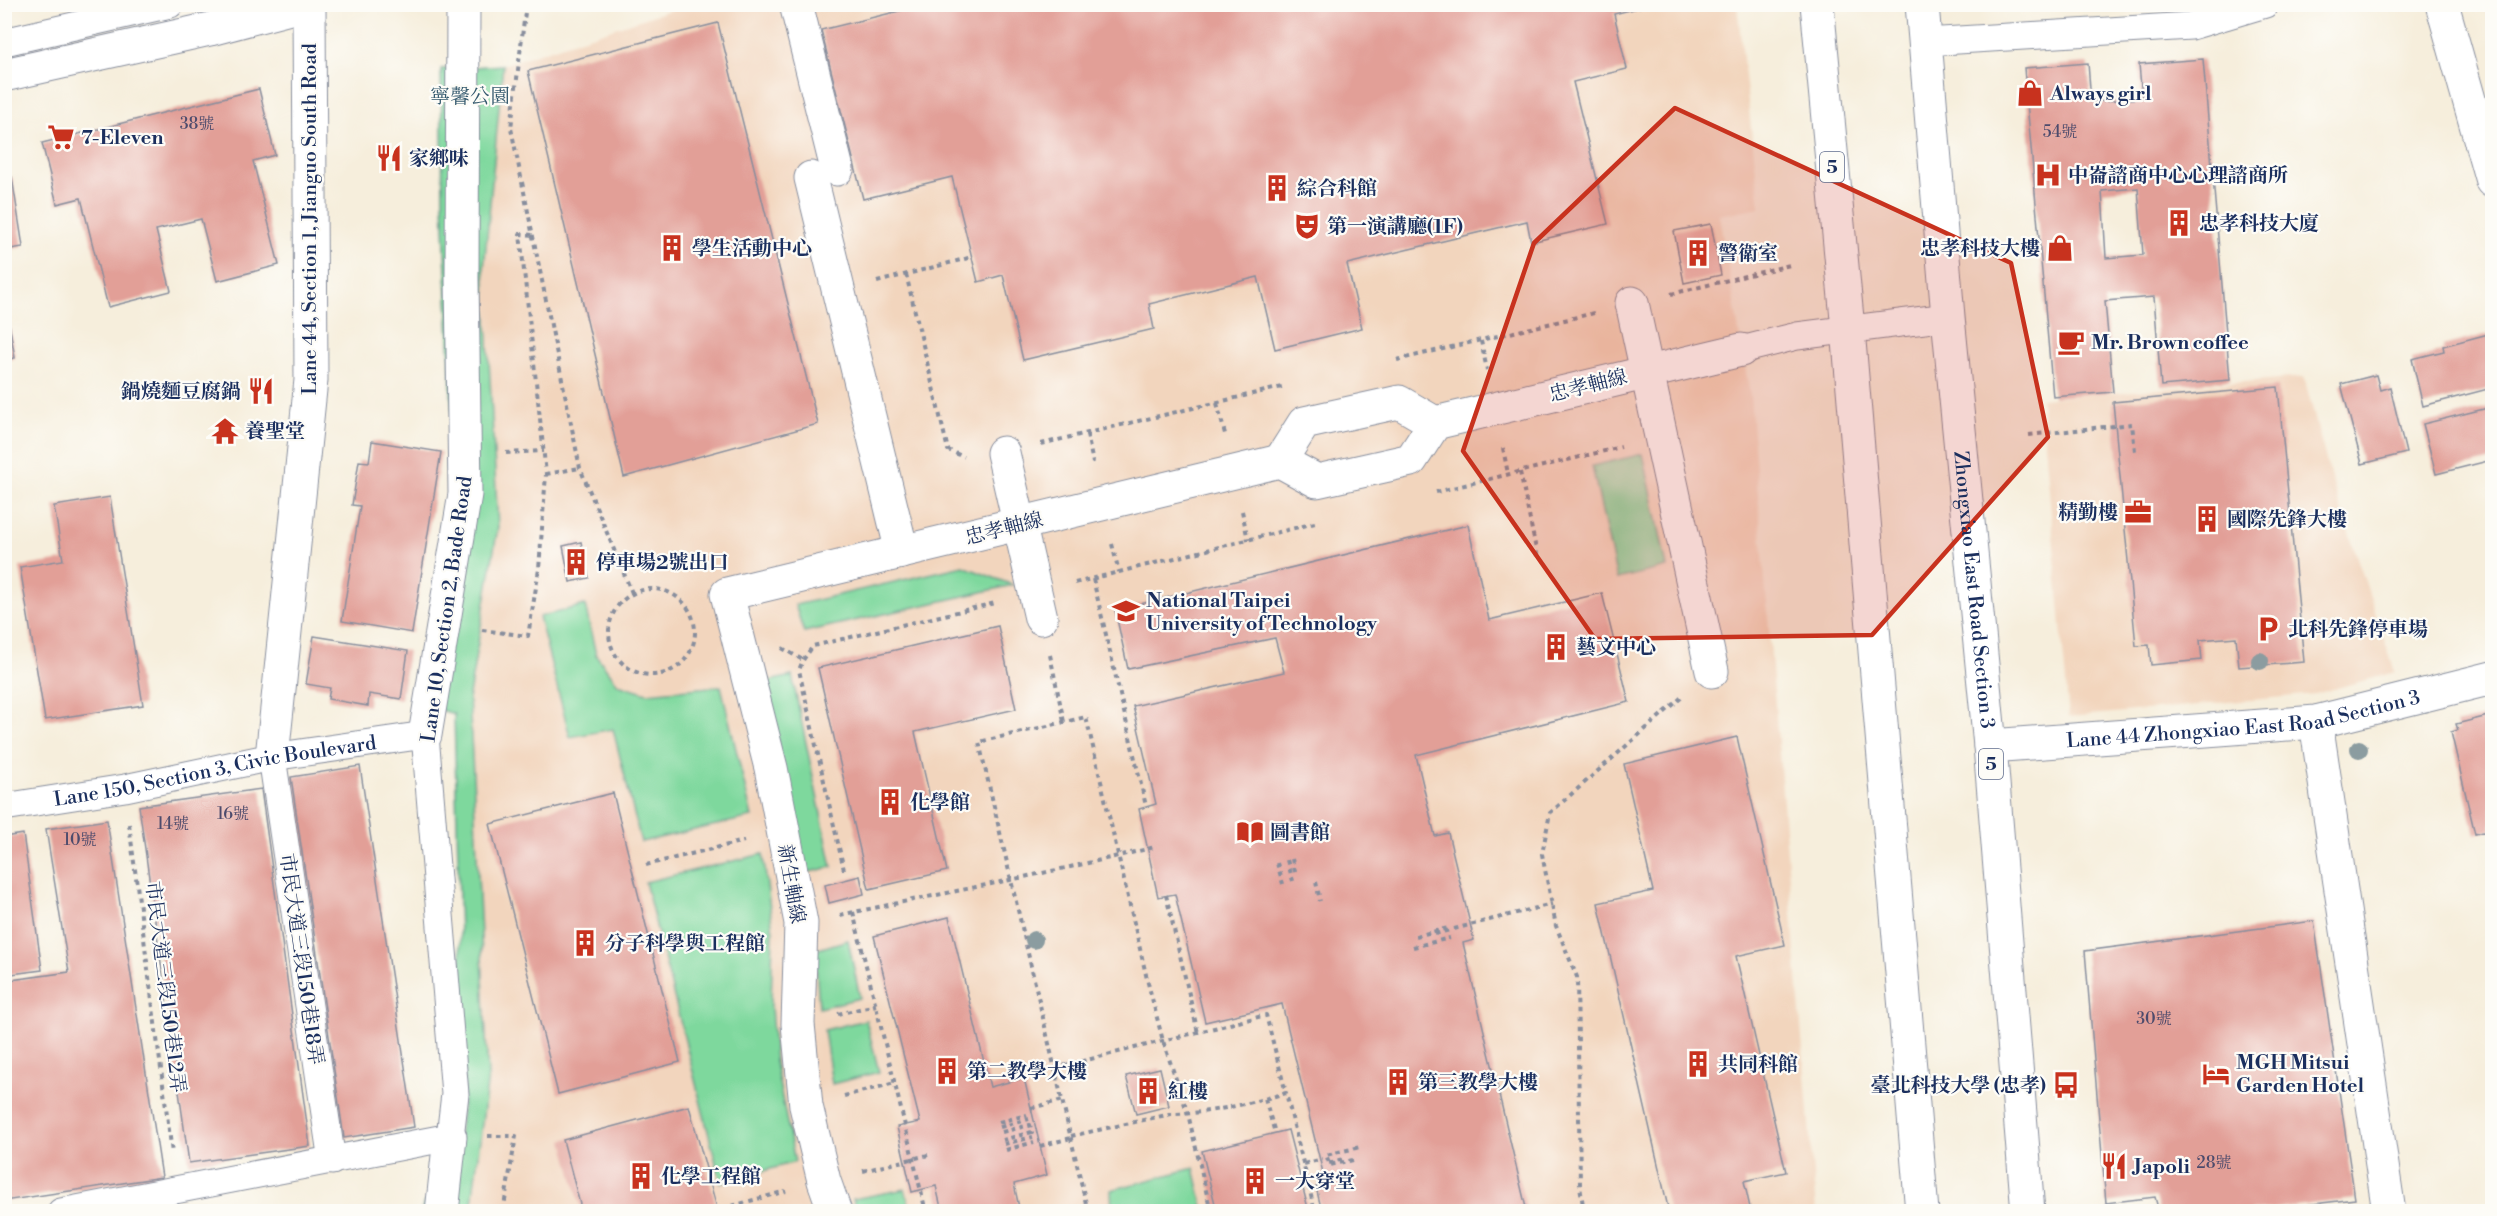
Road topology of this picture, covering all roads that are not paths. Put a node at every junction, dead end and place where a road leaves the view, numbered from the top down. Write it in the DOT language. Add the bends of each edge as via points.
graph roads {
  1 [pos="170,4"];
  2 [pos="307,4"];
  3 [pos="464,4"];
  4 [pos="796,4"];
  5 [pos="1817,4"];
  6 [pos="1922,4"];
  7 [pos="2265,4"];
  8 [pos="2442,4"];
  9 [pos="4,42"];
  10 [pos="1925,42"];
  11 [pos="4,75"];
  12 [pos="2493,181"];
  13 [pos="1632,303"];
  14 [pos="1948,317"];
  15 [pos="1848,329"];
  16 [pos="1742,350"];
  17 [pos="1648,370"];
  18 [pos="1435,423"];
  19 [pos="1003,453"];
  20 [pos="1280,461"];
  21 [pos="1019,524"];
  22 [pos="902,552"];
  23 [pos="727,594"];
  24 [pos="1038,606"];
  25 [pos="1712,671"];
  26 [pos="2493,678"];
  27 [pos="2316,722"];
  28 [pos="425,735"];
  29 [pos="1990,746"];
  30 [pos="272,757"];
  31 [pos="4,807"];
  32 [pos="450,1137"];
  33 [pos="332,1161"];
  34 [pos="61,1212"];
  35 [pos="442,1212"];
  36 [pos="835,1212"];
  37 [pos="1922,1212"];
  38 [pos="2028,1212"];
  39 [pos="2389,1212"];
  1 -- 9 [label="lane"];
  2 -- 11 [label="street"];
  2 -- 30 [label="street, Lane 44, Section 1, Jianguo South Road" via="311,380"];
  3 -- 28 [label="street, Lane 10, Section 2, Bade Road" via="465,494"];
  4 -- 22 [label="street" via="824,173"];
  5 -- 15 [label="street, 5"];
  6 -- 10 [label="street, Zhongxiao East Road Section 3 / 5"];
  7 -- 10 [label="lane" via="2191,26"];
  8 -- 12 [label="street"];
  10 -- 14 [label="street, Zhongxiao East Road Section 3 / 5"];
  13 -- 17 [label="street"];
  14 -- 15 [label="lane"];
  14 -- 29 [label="street, Zhongxiao East Road Section 3 / 5"];
  15 -- 16 [label="lane" via="1797,336"];
  15 -- 37 [label="street, 5"];
  16 -- 17 [label="street, 忠孝軸線"];
  17 -- 18 [label="street, 忠孝軸線"];
  17 -- 25 [label="street"];
  18 -- 20 [label="street" via="1411,460 1317,481"];
  18 -- 20 [label="street" via="1399,402 1304,423"];
  19 -- 21 [label="street"];
  20 -- 21 [label="street, 忠孝軸線"];
  21 -- 22 [label="street, 忠孝軸線"];
  21 -- 24 [label="street"];
  22 -- 23 [label="street, 忠孝軸線"];
  23 -- 36 [label="street, 新生軸線" via="771,768 801,923 798,1024 806,1106"];
  26 -- 27 [label="street, Lane 44 Zhongxiao East Road Section 3"];
  27 -- 29 [label="street, Lane 44 Zhongxiao East Road Section 3"];
  27 -- 39 [label="street"];
  28 -- 30 [label="lane, Lane 150, Section 3, Civic Boulevard"];
  28 -- 32 [label="lane, Lane 10, Section 2, Bade Road" via="455,1094"];
  29 -- 38 [label="street, Zhongxiao East Road Section 3 / 5"];
  30 -- 31 [label="lane, Lane 150, Section 3, Civic Boulevard" via="125,788"];
  30 -- 33 [label="lane, 市民大道三段150巷18弄"];
  32 -- 33 [label="lane"];
  32 -- 35 [label="street, Lane 10, Section 2, Bade Road"];
  33 -- 34 [label="lane"];
}
